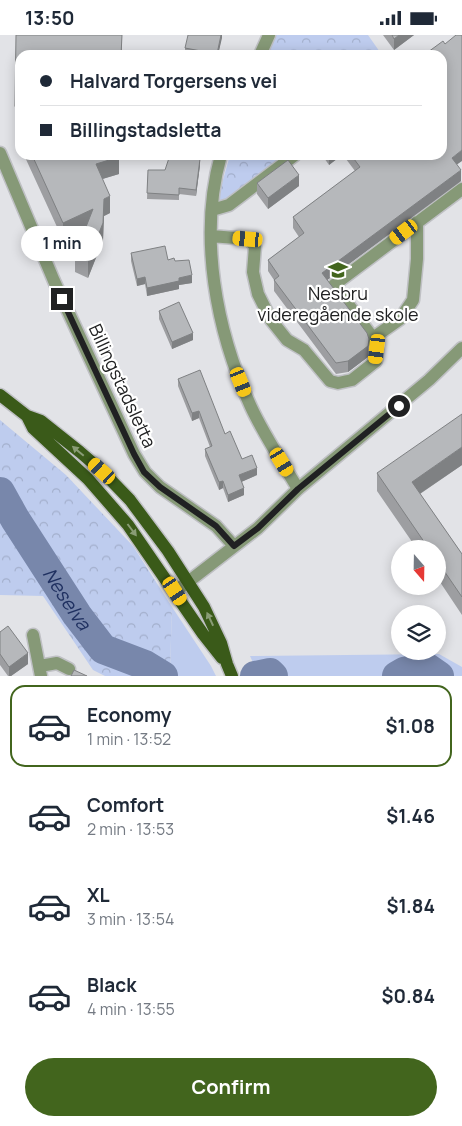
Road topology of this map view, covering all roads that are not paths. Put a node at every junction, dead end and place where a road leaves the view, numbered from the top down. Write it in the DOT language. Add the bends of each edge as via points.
graph roads {
  1 [pos="269,35"];
  2 [pos="262,50"];
  3 [pos="0,153"];
  4 [pos="220,160"];
  5 [pos="288,160"];
  6 [pos="462,189"];
  7 [pos="212,209"];
  8 [pos="417,222"];
  9 [pos="210,236"];
  10 [pos="373,338"];
  11 [pos="462,348"];
  12 [pos="0,395"];
  13 [pos="27,416"];
  14 [pos="298,489"];
  15 [pos="234,546"];
  16 [pos="188,582"];
  17 [pos="175,591"];
  18 [pos="33,635"];
  19 [pos="230,670"];
  20 [pos="40,671"];
  21 [pos="68,673"];
  22 [pos="84,676"];
  1 -- 2 [label="street"];
  3 -- 15 [label="street, Billingstadsletta" via="54,281 144,472 216,526"];
  4 -- 7 [label="street"];
  5 -- 7 [label="street" via="229,205"];
  6 -- 8 [label="street"];
  7 -- 9 [label="street"];
  8 -- 10 [label="street" via="413,300 400,319"];
  8 -- 10 [label="street" via="334,285"];
  9 -- 10 [label="street" via="248,239 255,246 253,273 258,295 271,321 287,340 304,350 330,381 352,380 376,361 377,349"];
  9 -- 14 [label="street" via="218,303 236,369 251,408"];
  11 -- 14 [label="street" via="422,387"];
  12 -- 13 [label="main road"];
  16 -- 13 [label="main road, one-way" via="130,500 108,477 41,421"];
  13 -- 17 [label="main road, one-way" via="33,428 88,479 123,519"];
  14 -- 15 [label="street" via="258,528"];
  15 -- 16 [label="street"];
  16 -- 17 [label="street"];
  19 -- 16 [label="main road, one-way" via="213,625"];
  17 -- 19 [label="main road"];
  18 -- 20 [label="street"];
  20 -- 21 [label="street" via="57,663"];
  21 -- 22 [label="street"];
}
